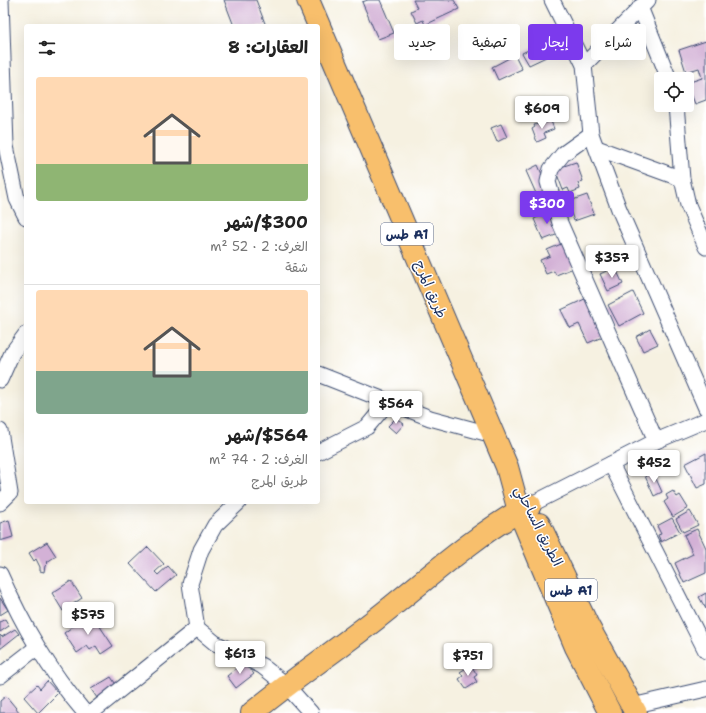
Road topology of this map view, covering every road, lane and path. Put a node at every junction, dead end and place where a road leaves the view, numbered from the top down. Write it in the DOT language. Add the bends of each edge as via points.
graph roads {
  1 [pos="1,0"];
  2 [pos="308,0"];
  3 [pos="552,0"];
  4 [pos="644,4"];
  5 [pos="318,24"];
  6 [pos="320,28"];
  7 [pos="584,65"];
  8 [pos="666,72"];
  9 [pos="677,112"];
  10 [pos="594,141"];
  11 [pos="682,179"];
  12 [pos="24,213"];
  13 [pos="706,247"];
  14 [pos="24,337"];
  15 [pos="320,375"];
  16 [pos="0,380"];
  17 [pos="388,402"];
  18 [pos="706,408"];
  19 [pos="706,420"];
  20 [pos="493,435"];
  21 [pos="0,436"];
  22 [pos="656,441"];
  23 [pos="320,451"];
  24 [pos="611,464"];
  25 [pos="507,467"];
  26 [pos="0,504"];
  27 [pos="238,504"];
  28 [pos="525,508"];
  29 [pos="0,574"];
  30 [pos="197,628"];
  31 [pos="36,648"];
  32 [pos="706,651"];
  33 [pos="0,676"];
  34 [pos="286,685"];
  35 [pos="706,689"];
  36 [pos="634,710"];
  37 [pos="85,713"];
  38 [pos="91,713"];
  39 [pos="252,713"];
  40 [pos="311,713"];
  41 [pos="610,713"];
  1 -- 12 [label="street" via="6,146 17,199"];
  2 -- 5 [label="main road, طريق المرج / طس A1"];
  3 -- 7 [label="street"];
  4 -- 7 [label="street"];
  4 -- 8 [label="street"];
  6 -- 20 [label="main road, طريق المرج / طس A1"];
  7 -- 10 [label="street"];
  9 -- 11 [label="street"];
  10 -- 11 [label="street"];
  10 -- 18 [label="street" via="619,209"];
  10 -- 22 [label="street" via="563,154 551,169 548,182 560,223"];
  11 -- 13 [label="street" via="688,205"];
  14 -- 16 [label="street" via="12,353"];
  15 -- 17 [label="street"];
  17 -- 20 [label="street" via="430,418"];
  17 -- 23 [label="street" via="367,428"];
  19 -- 22 [label="street"];
  20 -- 25 [label="main road, طريق المرج / طس A1"];
  21 -- 26 [label="street" via="10,493"];
  22 -- 24 [label="street"];
  24 -- 28 [label="street"];
  24 -- 32 [label="street"];
  25 -- 28 [label="main road, الطريق الساحلي / طس A1"];
  27 -- 30 [label="street" via="215,526 201,550 190,584"];
  28 -- 34 [label="main road" via="448,560 377,618"];
  28 -- 36 [label="main road, الطريق الساحلي / طس A1"];
  28 -- 41 [label="main road, طس A1" via="576,647"];
  29 -- 31 [label="street"];
  30 -- 34 [label="street" via="215,643 262,666"];
  30 -- 38 [label="street"];
  31 -- 33 [label="street"];
  31 -- 37 [label="street" via="60,684"];
  34 -- 39 [label="main road"];
  34 -- 40 [label="street"];
  35 -- 36 [label="street"];
}
